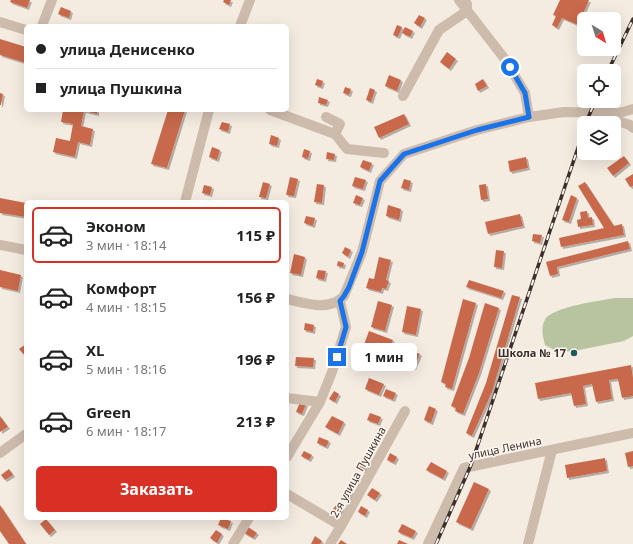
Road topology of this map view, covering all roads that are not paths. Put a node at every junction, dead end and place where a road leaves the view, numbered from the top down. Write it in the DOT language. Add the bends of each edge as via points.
graph roads {
  1 [pos="52,0"];
  2 [pos="250,0"];
  3 [pos="459,0"];
  4 [pos="467,0"];
  5 [pos="467,11"];
  6 [pos="0,22"];
  7 [pos="43,24"];
  8 [pos="241,24"];
  9 [pos="24,29"];
  10 [pos="403,96"];
  11 [pos="633,109"];
  12 [pos="208,112"];
  13 [pos="275,112"];
  14 [pos="590,113"];
  15 [pos="529,117"];
  16 [pos="326,118"];
  17 [pos="633,128"];
  18 [pos="335,134"];
  19 [pos="384,153"];
  20 [pos="186,200"];
  21 [pos="0,245"];
  22 [pos="24,250"];
  23 [pos="289,300"];
  24 [pos="340,301"];
  25 [pos="289,398"];
  26 [pos="320,402"];
  27 [pos="405,411"];
  28 [pos="633,433"];
  29 [pos="24,435"];
  30 [pos="552,450"];
  31 [pos="0,453"];
  32 [pos="289,454"];
  33 [pos="289,495"];
  34 [pos="248,520"];
  35 [pos="342,526"];
  36 [pos="233,544"];
  37 [pos="330,544"];
  38 [pos="428,544"];
  39 [pos="528,544"];
  1 -- 7 [label="street"];
  2 -- 8 [label="street"];
  3 -- 5 [label="street"];
  4 -- 5 [label="street"];
  5 -- 10 [label="street" via="439,30"];
  5 -- 15 [label="street" via="504,58 525,93"];
  6 -- 9 [label="street"];
  11 -- 14 [label="street" via="620,113"];
  12 -- 20 [label="street"];
  13 -- 18 [label="street"];
  14 -- 15 [label="street" via="564,112"];
  14 -- 17 [label="street" via="612,118"];
  15 -- 24 [label="street" via="477,130 404,154 380,181 362,252 349,287"];
  16 -- 18 [label="street" via="340,124"];
  18 -- 19 [label="street" via="346,149"];
  21 -- 22 [label="street"];
  23 -- 24 [label="street" via="326,306"];
  24 -- 26 [label="street" via="346,327"];
  25 -- 26 [label="street"];
  26 -- 32 [label="street"];
  27 -- 35 [label="street, 2-я улица Пушкина"];
  28 -- 30 [label="street, улица Ленина"];
  29 -- 31 [label="street"];
  30 -- 38 [label="street, улица Ленина" via="464,468"];
  30 -- 39 [label="street"];
  33 -- 35 [label="street"];
  34 -- 36 [label="street"];
  35 -- 37 [label="street, 2-я улица Пушкина"];
}
